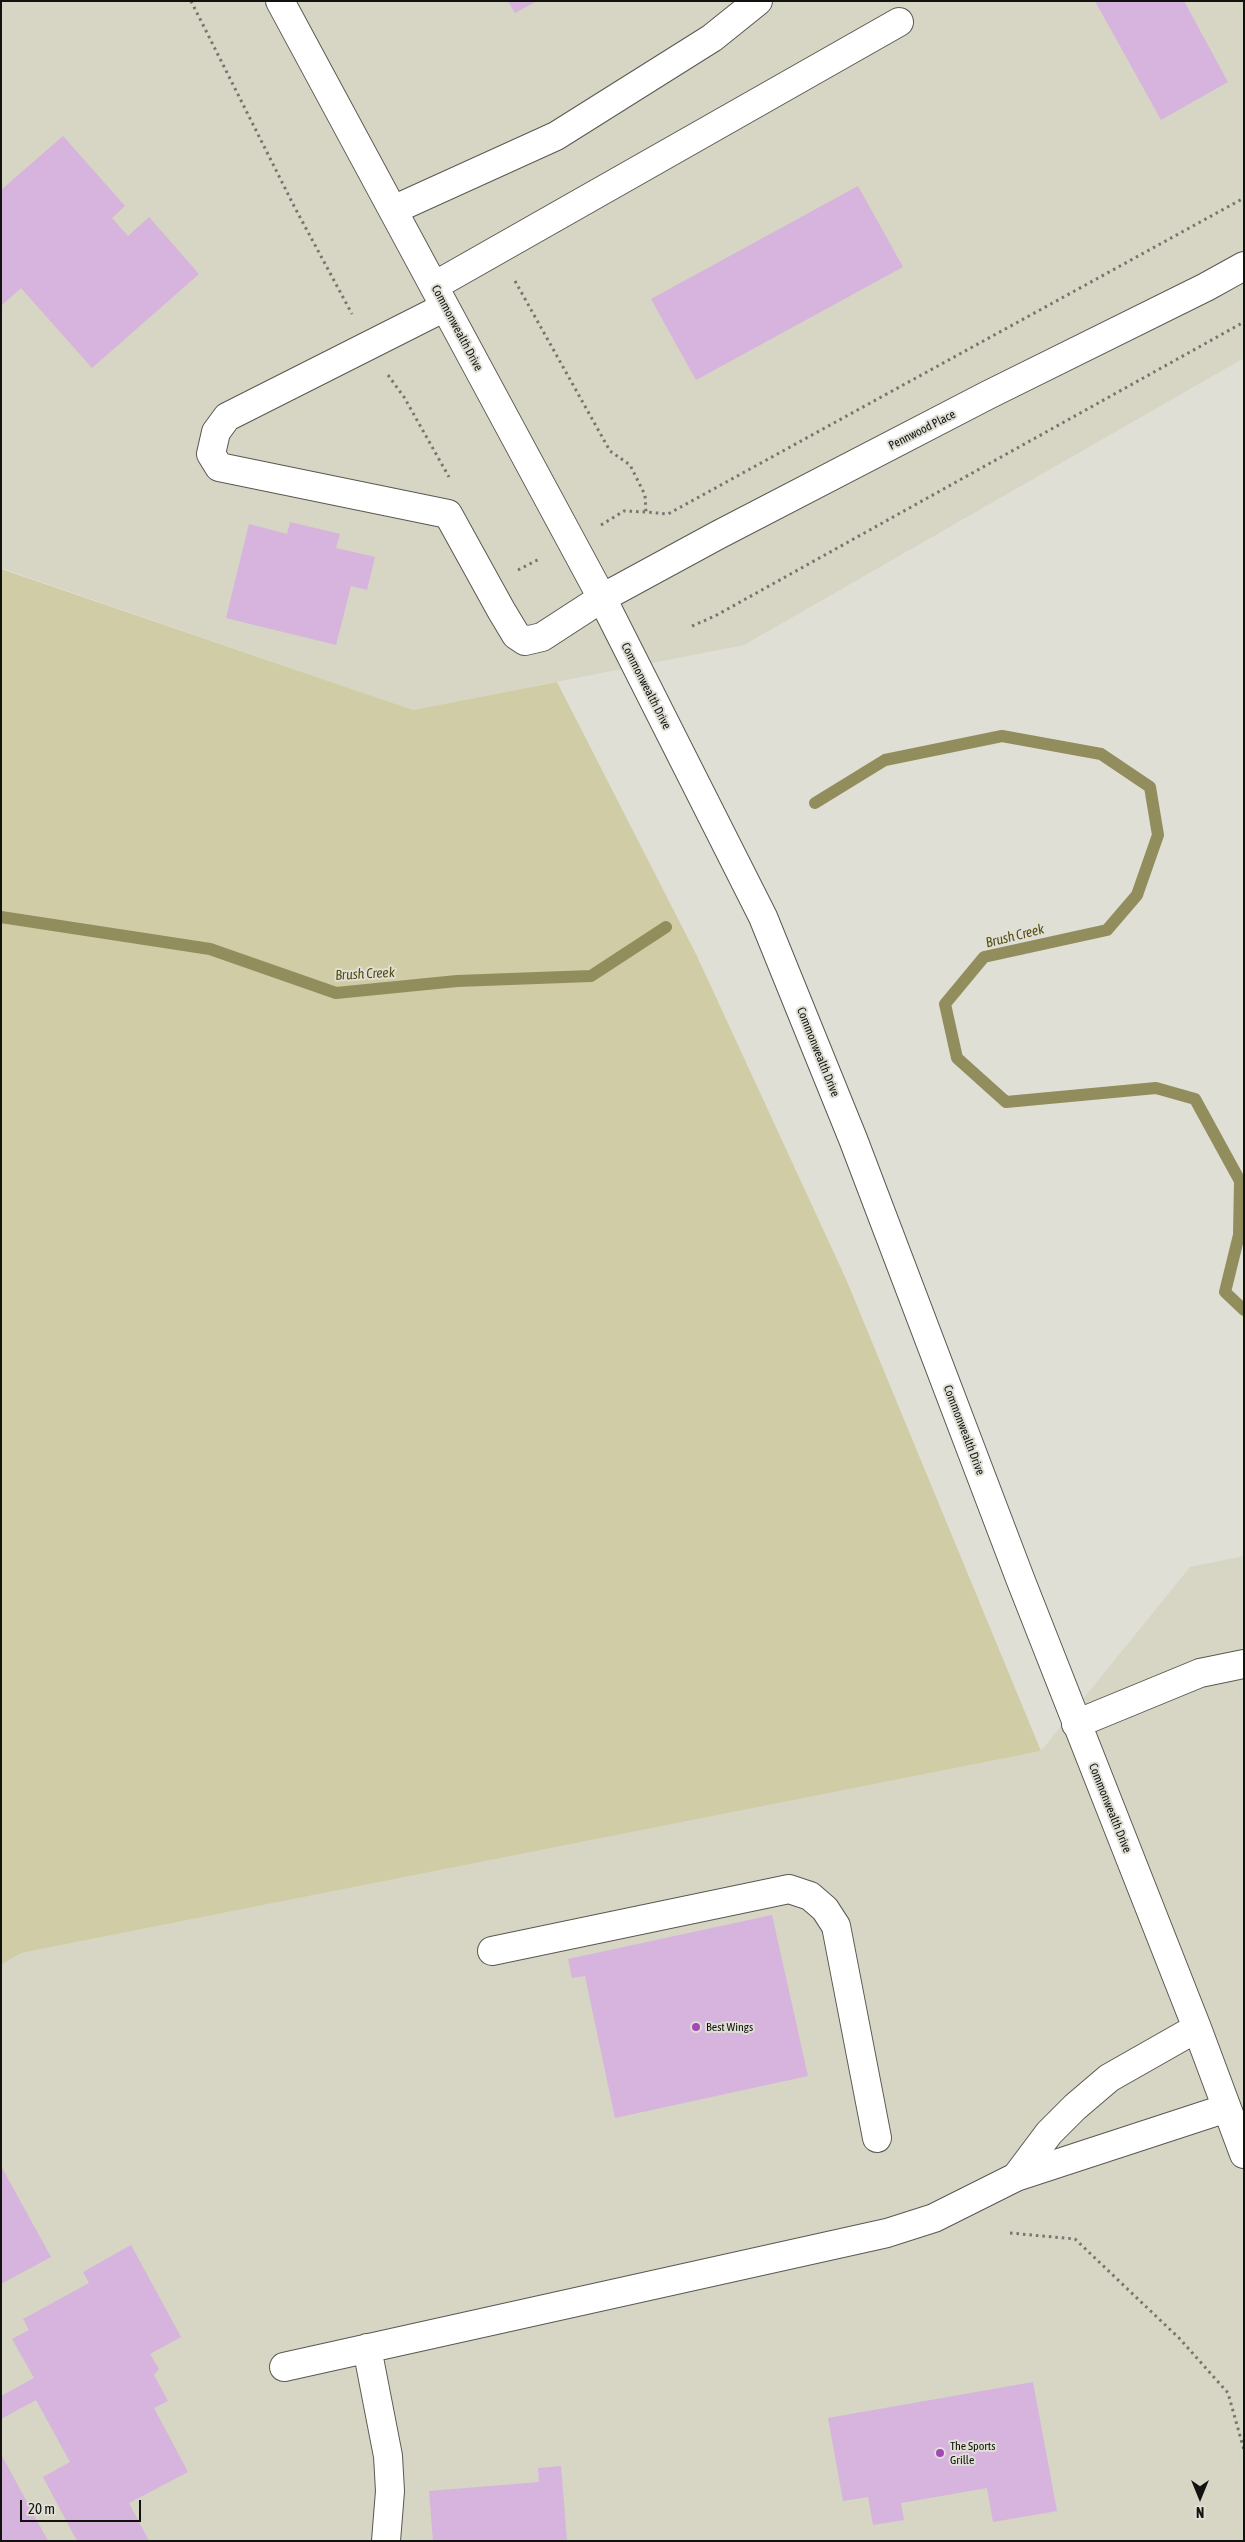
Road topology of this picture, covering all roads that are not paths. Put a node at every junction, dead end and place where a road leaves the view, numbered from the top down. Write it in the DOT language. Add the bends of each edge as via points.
graph roads {
  1 [pos="280,1"];
  2 [pos="758,1"];
  3 [pos="899,22"];
  4 [pos="393,210"];
  5 [pos="1244,266"];
  6 [pos="440,297"];
  7 [pos="602,598"];
  8 [pos="1244,1664"];
  9 [pos="1076,1724"];
  10 [pos="492,1951"];
  11 [pos="1197,2028"];
  12 [pos="1227,2108"];
  13 [pos="877,2138"];
  14 [pos="1244,2154"];
  15 [pos="1016,2177"];
  16 [pos="367,2348"];
  17 [pos="284,2367"];
  18 [pos="386,2541"];
  1 -- 4 [label="street, Commonwealth Drive"];
  2 -- 4 [label="street" via="712,38 556,136"];
  3 -- 6 [label="street"];
  4 -- 6 [label="street, Commonwealth Drive"];
  5 -- 7 [label="street, Pennwood Place" via="857,463"];
  6 -- 7 [label="street, Commonwealth Drive"];
  6 -- 7 [label="street, Pennwood Place" via="227,417 216,432 211,454 219,467 448,514 516,635 525,641 542,637"];
  7 -- 9 [label="street, Commonwealth Drive" via="763,917 853,1139"];
  8 -- 9 [label="street" via="1200,1673"];
  9 -- 11 [label="street, Commonwealth Drive"];
  10 -- 13 [label="street" via="789,1889 810,1896 825,1908 836,1926"];
  11 -- 12 [label="street, Commonwealth Drive"];
  11 -- 15 [label="street" via="1109,2078 1049,2133"];
  12 -- 14 [label="street, Commonwealth Drive"];
  12 -- 15 [label="street"];
  15 -- 16 [label="street" via="934,2218 887,2233"];
  16 -- 17 [label="street"];
  16 -- 18 [label="street" via="388,2456 390,2491"];
}
